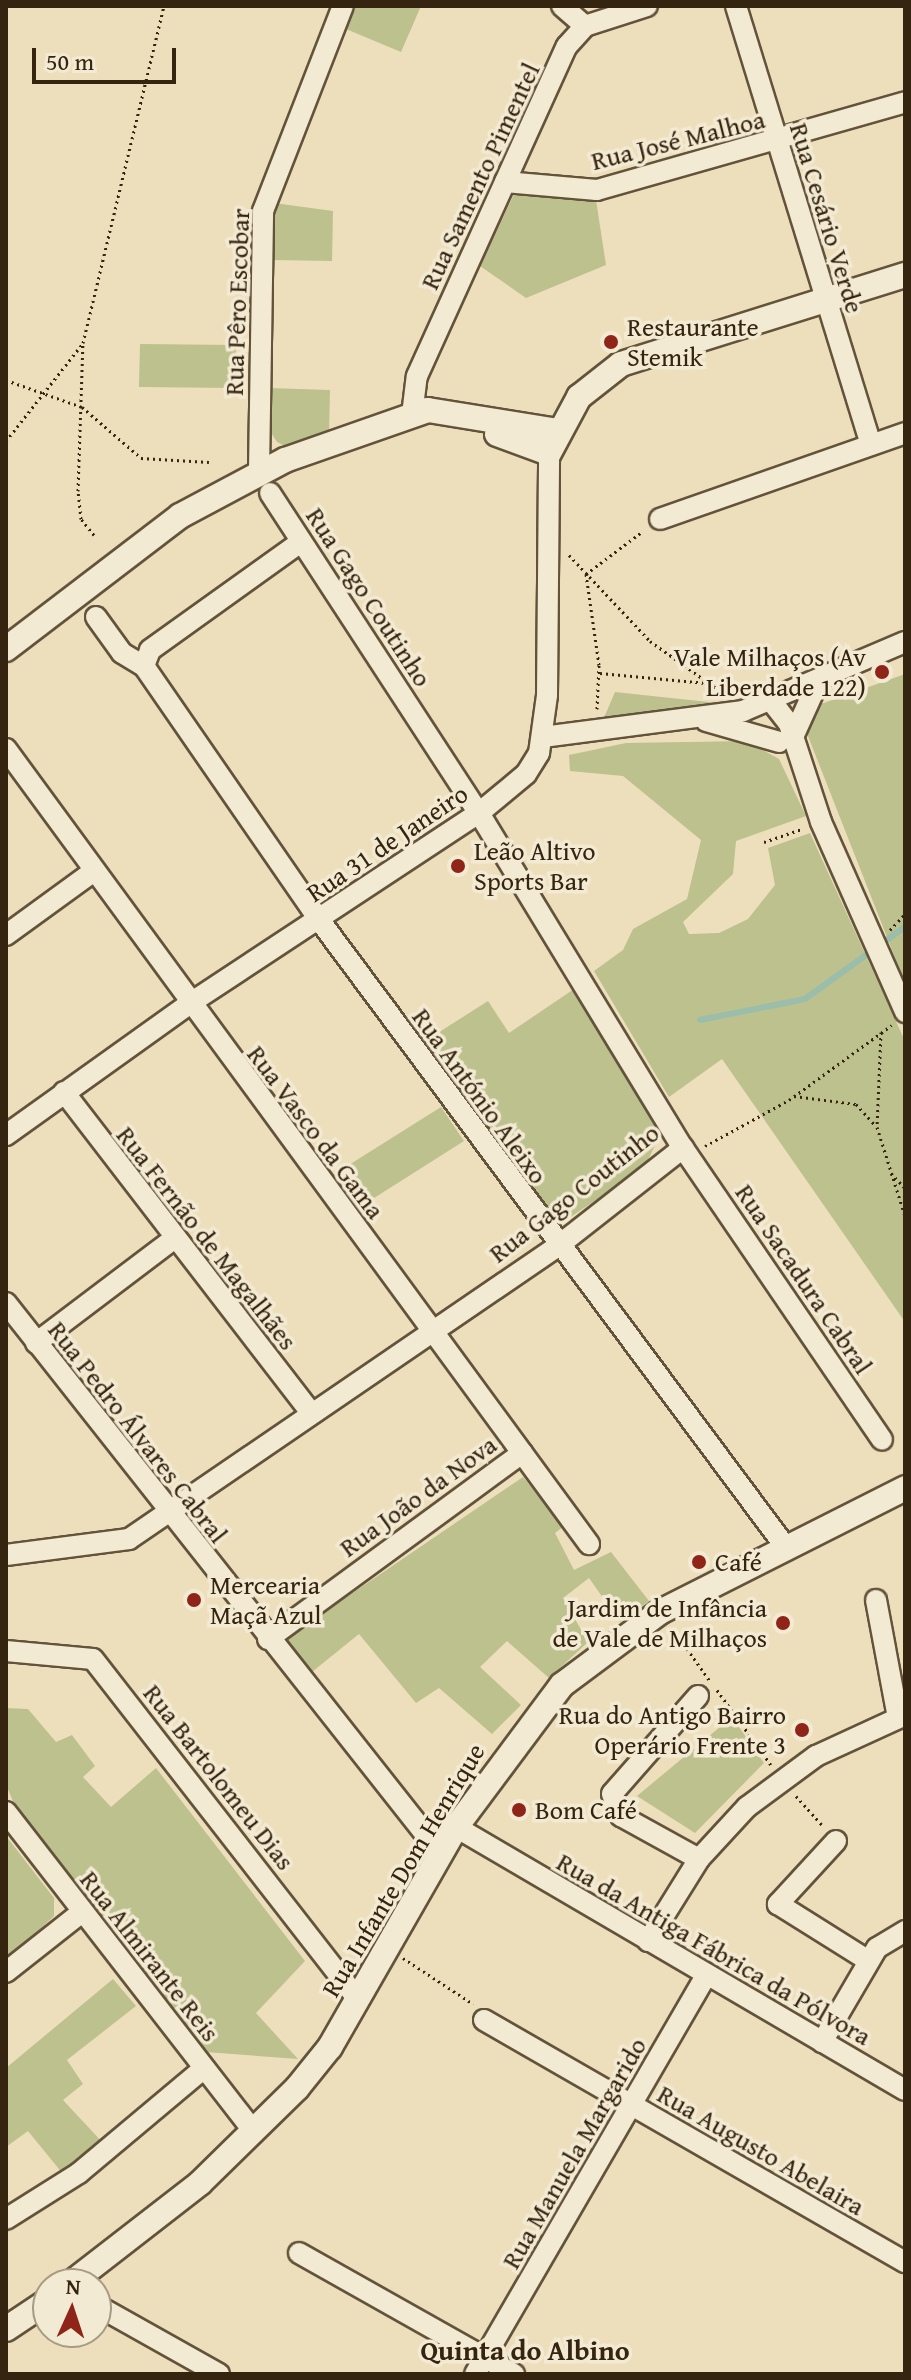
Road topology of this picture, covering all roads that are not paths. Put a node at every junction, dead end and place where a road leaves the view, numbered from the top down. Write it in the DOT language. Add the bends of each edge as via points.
graph roads {
  1 [pos="343,6"];
  2 [pos="562,6"];
  3 [pos="647,6"];
  4 [pos="736,6"];
  5 [pos="585,26"];
  6 [pos="905,102"];
  7 [pos="777,143"];
  8 [pos="505,182"];
  9 [pos="905,275"];
  10 [pos="823,300"];
  11 [pos="412,415"];
  12 [pos="905,433"];
  13 [pos="554,442"];
  14 [pos="871,445"];
  15 [pos="259,471"];
  16 [pos="270,493"];
  17 [pos="660,519"];
  18 [pos="301,542"];
  19 [pos="96,617"];
  20 [pos="905,642"];
  21 [pos="6,649"];
  22 [pos="144,666"];
  23 [pos="818,682"];
  24 [pos="772,702"];
  25 [pos="699,718"];
  26 [pos="543,737"];
  27 [pos="789,745"];
  28 [pos="6,749"];
  29 [pos="479,813"];
  30 [pos="94,871"];
  31 [pos="320,921"];
  32 [pos="6,935"];
  33 [pos="189,1004"];
  34 [pos="905,1015"];
  35 [pos="64,1092"];
  36 [pos="6,1135"];
  37 [pos="686,1153"];
  38 [pos="172,1240"];
  39 [pos="558,1246"];
  40 [pos="6,1303"];
  41 [pos="434,1331"];
  42 [pos="36,1343"];
  43 [pos="312,1414"];
  44 [pos="882,1440"];
  45 [pos="522,1453"];
  46 [pos="905,1488"];
  47 [pos="166,1513"];
  48 [pos="589,1544"];
  49 [pos="787,1549"];
  50 [pos="6,1555"];
  51 [pos="876,1600"];
  52 [pos="268,1639"];
  53 [pos="6,1651"];
  54 [pos="698,1696"];
  55 [pos="902,1716"];
  56 [pos="6,1812"];
  57 [pos="456,1827"];
  58 [pos="836,1841"];
  59 [pos="441,1854"];
  60 [pos="699,1859"];
  61 [pos="82,1912"];
  62 [pos="905,1931"];
  63 [pos="648,1941"];
  64 [pos="869,1961"];
  65 [pos="6,1972"];
  66 [pos="707,1974"];
  67 [pos="357,1998"];
  68 [pos="484,2020"];
  69 [pos="822,2042"];
  70 [pos="204,2068"];
  71 [pos="905,2090"];
  72 [pos="633,2106"];
  73 [pos="254,2132"];
  74 [pos="6,2219"];
  75 [pos="299,2253"];
  76 [pos="905,2262"];
  77 [pos="89,2268"];
  78 [pos="32,2312"];
  79 [pos="112,2314"];
  80 [pos="6,2329"];
  81 [pos="480,2366"];
  82 [pos="219,2374"];
  83 [pos="514,2374"];
  1 -- 15 [label="street, Rua Pêro Escobar" via="263,211"];
  2 -- 5 [label="street"];
  3 -- 5 [label="street"];
  4 -- 7 [label="street, Rua Cesário Verde"];
  5 -- 8 [label="street, Rua Samento Pimentel" via="567,46"];
  6 -- 7 [label="street, Rua José Malhoa"];
  7 -- 8 [label="street, Rua José Malhoa" via="597,190"];
  7 -- 10 [label="street, Rua Cesário Verde"];
  8 -- 11 [label="street, Rua Samento Pimentel" via="417,376"];
  9 -- 10 [label="street"];
  10 -- 13 [label="street" via="621,364 579,397"];
  10 -- 14 [label="street, Rua Cesário Verde"];
  11 -- 13 [label="street" via="442,410 469,415"];
  11 -- 15 [label="street"];
  12 -- 14 [label="street"];
  13 -- 26 [label="street, Rua 31 de Janeiro"];
  14 -- 17 [label="street"];
  15 -- 21 [label="street" via="180,516"];
  16 -- 18 [label="street, Rua Gago Coutinho"];
  18 -- 22 [label="street" via="150,650"];
  18 -- 29 [label="street, Rua Gago Coutinho"];
  19 -- 22 [label="street, Rua António Aleixo" via="122,653"];
  20 -- 23 [label="street"];
  22 -- 31 [label="street, Rua António Aleixo"];
  23 -- 24 [label="street"];
  23 -- 27 [label="street"];
  24 -- 25 [label="street"];
  24 -- 27 [label="street"];
  25 -- 26 [label="street"];
  25 -- 27 [label="street"];
  26 -- 29 [label="street, Rua 31 de Janeiro" via="526,774"];
  27 -- 34 [label="street"];
  28 -- 30 [label="street, Rua Vasco da Gama"];
  29 -- 31 [label="street, Rua 31 de Janeiro"];
  29 -- 37 [label="street, Rua Gago Coutinho"];
  30 -- 32 [label="street"];
  30 -- 33 [label="street, Rua Vasco da Gama"];
  31 -- 33 [label="street, Rua 31 de Janeiro"];
  31 -- 39 [label="street, Rua António Aleixo"];
  33 -- 35 [label="street, Rua 31 de Janeiro"];
  33 -- 41 [label="street, Rua Vasco da Gama"];
  35 -- 36 [label="street, Rua 31 de Janeiro"];
  35 -- 38 [label="street, Rua Fernão de Magalhães"];
  37 -- 39 [label="street, Rua Gago Coutinho"];
  37 -- 44 [label="street, Rua Sacadura Cabral"];
  38 -- 42 [label="street"];
  38 -- 43 [label="street, Rua Fernão de Magalhães"];
  39 -- 41 [label="street, Rua Gago Coutinho"];
  39 -- 49 [label="street, Rua António Aleixo"];
  40 -- 42 [label="street, Rua Pedro Álvares Cabral"];
  41 -- 43 [label="street, Rua Gago Coutinho"];
  41 -- 45 [label="street, Rua Vasco da Gama"];
  42 -- 47 [label="street, Rua Pedro Álvares Cabral"];
  43 -- 47 [label="street, Rua Gago Coutinho"];
  45 -- 48 [label="street, Rua Vasco da Gama"];
  45 -- 52 [label="street, Rua João da Nova"];
  46 -- 49 [label="street, Rua Infante Dom Henrique"];
  47 -- 50 [label="street, Rua Gago Coutinho" via="117,1545"];
  47 -- 52 [label="street, Rua Pedro Álvares Cabral"];
  49 -- 57 [label="street, Rua Infante Dom Henrique" via="660,1612 562,1685"];
  51 -- 55 [label="street"];
  52 -- 59 [label="street, Rua Pedro Álvares Cabral"];
  53 -- 67 [label="street, Rua Bartolomeu Dias" via="93,1659"];
  54 -- 60 [label="street" via="612,1794 621,1816"];
  55 -- 60 [label="street" via="782,1779"];
  56 -- 61 [label="street, Rua Almirante Reis"];
  57 -- 59 [label="street, Rua Infante Dom Henrique"];
  57 -- 63 [label="street, Rua da Antiga Fábrica da Pólvora"];
  58 -- 64 [label="street" via="778,1904"];
  59 -- 67 [label="street, Rua Infante Dom Henrique"];
  60 -- 63 [label="street"];
  61 -- 65 [label="street"];
  61 -- 70 [label="street, Rua Almirante Reis"];
  62 -- 64 [label="street"];
  63 -- 66 [label="street, Rua da Antiga Fábrica da Pólvora"];
  64 -- 69 [label="street"];
  66 -- 69 [label="street, Rua da Antiga Fábrica da Pólvora"];
  66 -- 72 [label="street, Rua Manuela Margarido"];
  67 -- 73 [label="street, Rua Infante Dom Henrique" via="330,2047"];
  68 -- 72 [label="street, Rua Augusto Abelaira"];
  69 -- 71 [label="street, Rua da Antiga Fábrica da Pólvora"];
  70 -- 73 [label="street, Rua Almirante Reis"];
  70 -- 74 [label="street" via="79,2173"];
  72 -- 76 [label="street, Rua Augusto Abelaira"];
  72 -- 81 [label="street, Rua Manuela Margarido"];
  73 -- 77 [label="street, Rua Infante Dom Henrique"];
  75 -- 81 [label="street"];
  78 -- 80 [label="street"];
  79 -- 82 [label="street"];
  81 -- 83 [label="street"];
}
